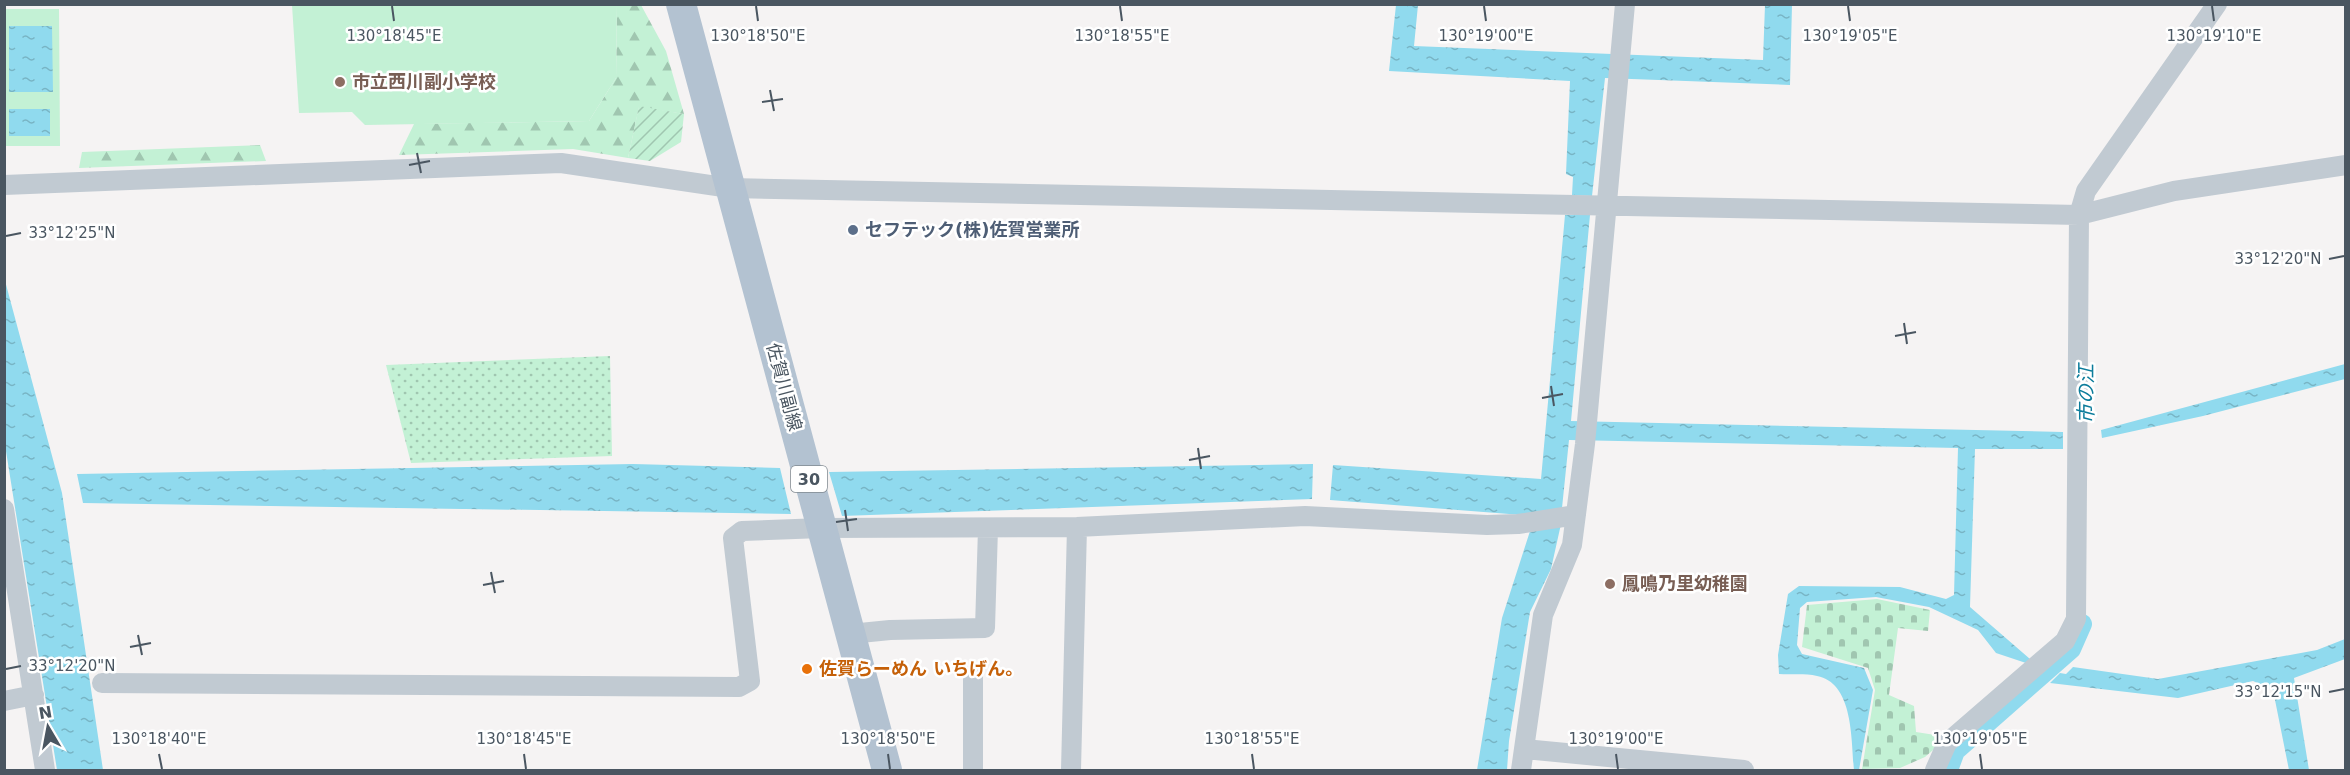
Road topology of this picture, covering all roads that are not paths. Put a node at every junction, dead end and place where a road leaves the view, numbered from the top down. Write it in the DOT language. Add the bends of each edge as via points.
graph roads {
  1 [pos="681,4"];
  2 [pos="1625,4"];
  3 [pos="2217,4"];
  4 [pos="2346,165"];
  5 [pos="4,185"];
  6 [pos="730,188"];
  7 [pos="1606,207"];
  8 [pos="2087,214"];
  9 [pos="4,509"];
  10 [pos="1576,515"];
  11 [pos="1077,526"];
  12 [pos="822,528"];
  13 [pos="988,528"];
  14 [pos="850,634"];
  15 [pos="973,675"];
  16 [pos="102,683"];
  17 [pos="34,696"];
  18 [pos="4,701"];
  19 [pos="1524,749"];
  20 [pos="45,771"];
  21 [pos="887,771"];
  22 [pos="973,771"];
  23 [pos="1071,771"];
  24 [pos="1521,771"];
  25 [pos="1744,771"];
  26 [pos="1935,771"];
  1 -- 6 [label="main road, 佐賀川副線 / 30"];
  2 -- 7 [label="street"];
  3 -- 8 [label="street" via="2086,191"];
  4 -- 8 [label="street" via="2174,191"];
  5 -- 6 [label="street" via="561,163"];
  6 -- 7 [label="street"];
  6 -- 12 [label="main road, 佐賀川副線 / 30"];
  7 -- 8 [label="street"];
  7 -- 10 [label="street"];
  8 -- 26 [label="street" via="2076,620 2065,641 1947,743"];
  9 -- 17 [label="street"];
  10 -- 11 [label="street" via="1487,525 1305,516"];
  10 -- 19 [label="street" via="1572,545 1543,615"];
  11 -- 13 [label="street"];
  11 -- 23 [label="street"];
  12 -- 13 [label="street"];
  12 -- 14 [label="main road, 佐賀川副線 / 30"];
  12 -- 16 [label="street" via="742,531 733,538 750,681 739,687"];
  13 -- 14 [label="street" via="985,628"];
  14 -- 21 [label="main road, 佐賀川副線 / 30"];
  15 -- 22 [label="street"];
  17 -- 18 [label="street"];
  17 -- 20 [label="street"];
  19 -- 24 [label="street"];
  19 -- 25 [label="street"];
}
